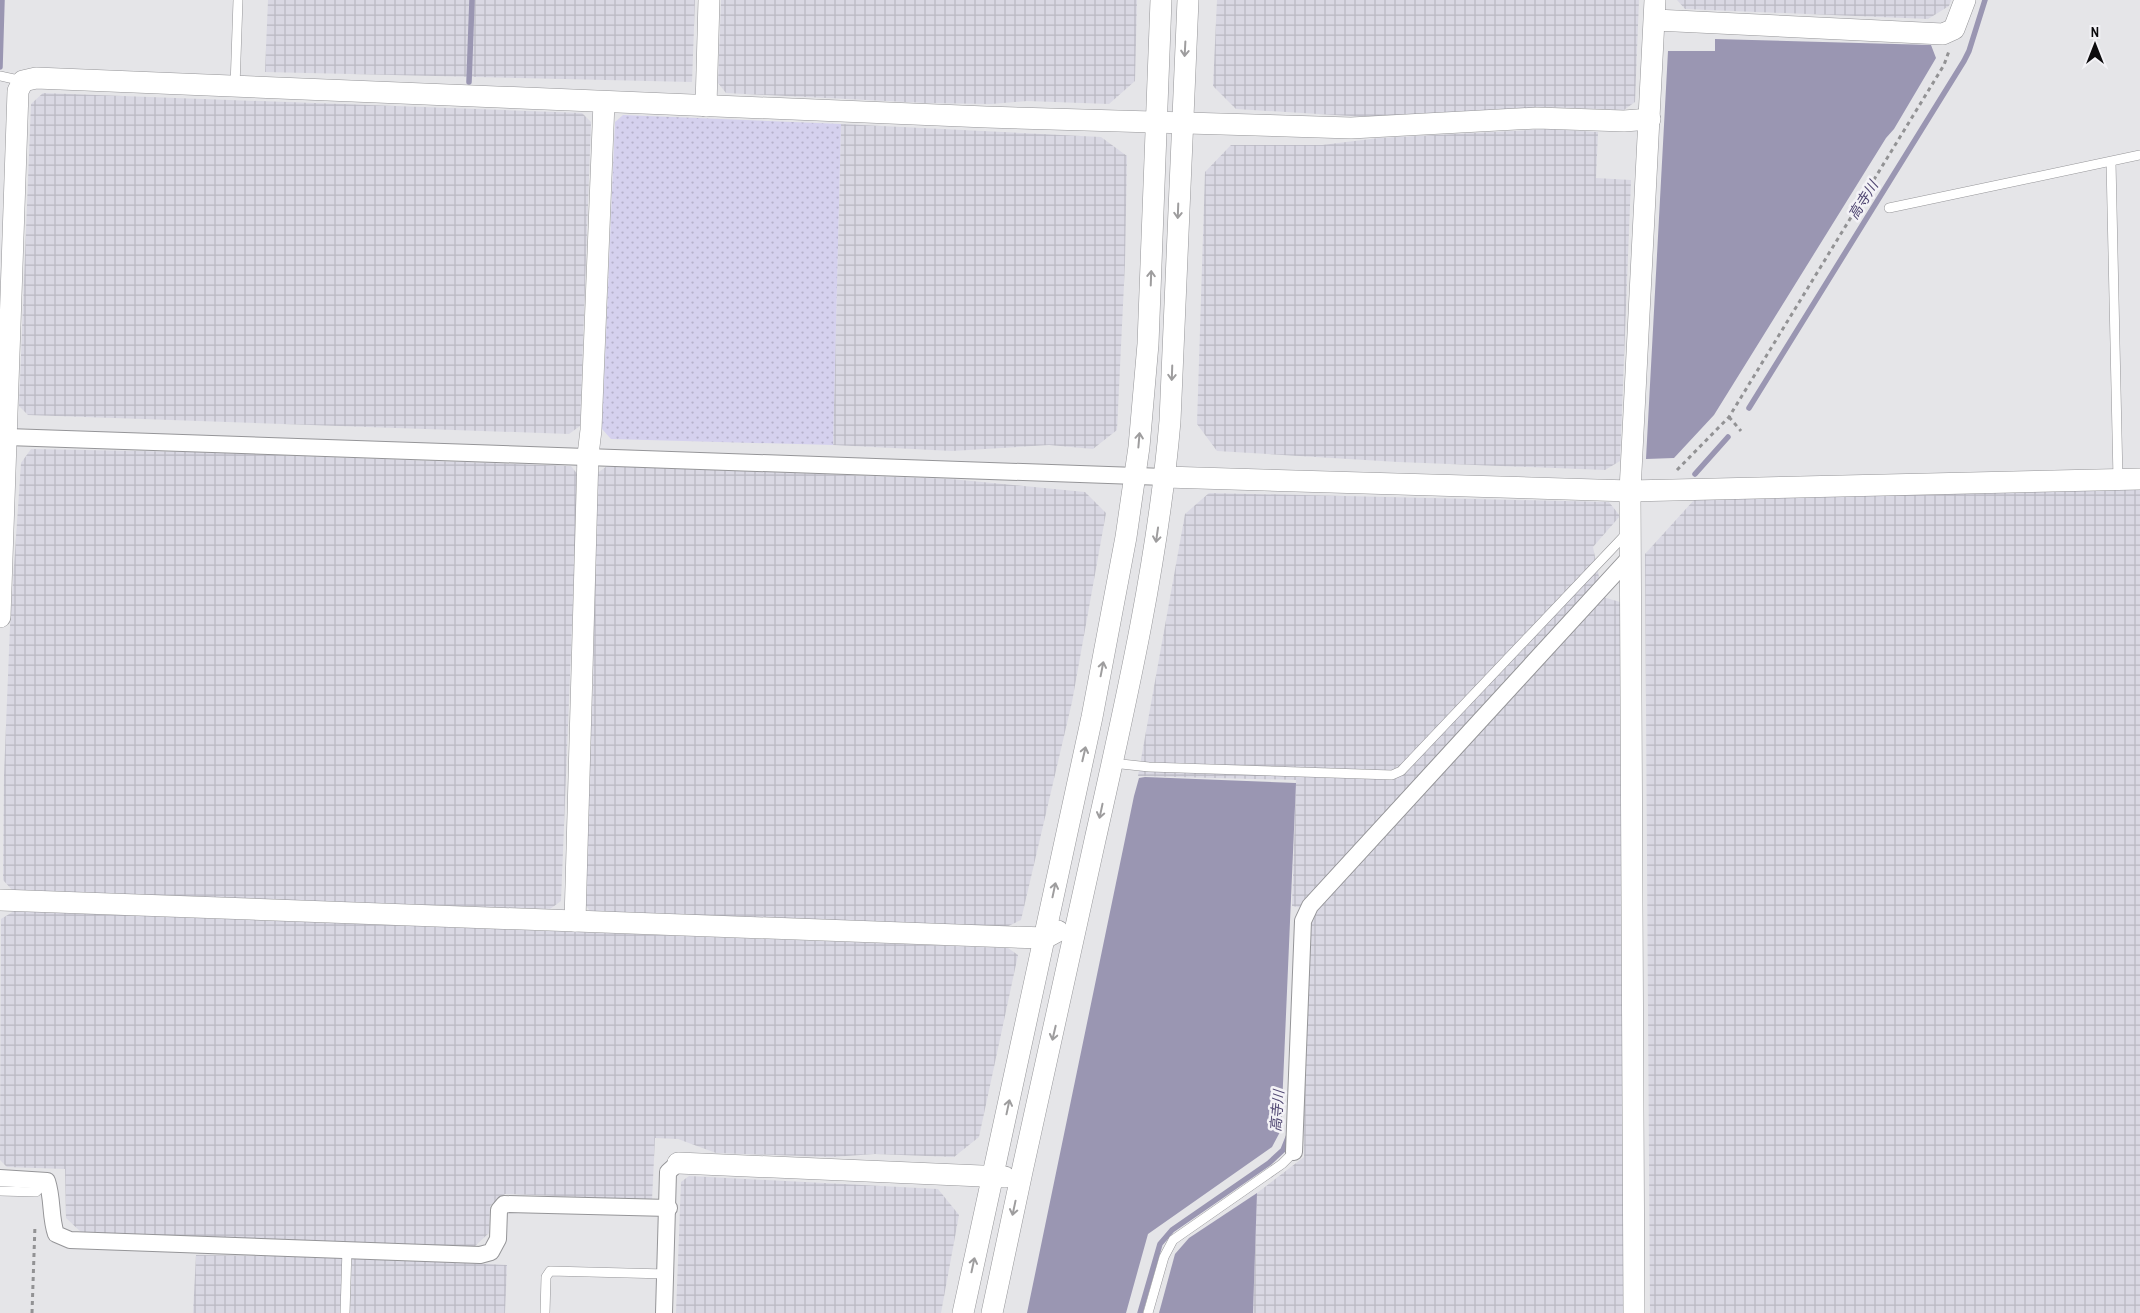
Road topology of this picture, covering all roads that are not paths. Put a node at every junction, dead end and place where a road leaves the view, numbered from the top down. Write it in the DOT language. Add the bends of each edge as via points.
graph roads {
  1 [pos="238,0"];
  2 [pos="709,0"];
  3 [pos="1161,0"];
  4 [pos="1188,0"];
  5 [pos="1966,0"];
  6 [pos="1655,10"];
  7 [pos="0,76"];
  8 [pos="23,81"];
  9 [pos="235,87"];
  10 [pos="604,102"];
  11 [pos="706,106"];
  12 [pos="1650,118"];
  13 [pos="1157,121"];
  14 [pos="1182,122"];
  15 [pos="2140,155"];
  16 [pos="2111,162"];
  17 [pos="1889,208"];
  18 [pos="7,437"];
  19 [pos="588,455"];
  20 [pos="1135,476"];
  21 [pos="1165,476"];
  22 [pos="2140,478"];
  23 [pos="2118,479"];
  24 [pos="1641,491"];
  25 [pos="1631,529"];
  26 [pos="1631,556"];
  27 [pos="0,618"];
  28 [pos="1112,763"];
  29 [pos="0,900"];
  30 [pos="1080,907"];
  31 [pos="575,921"];
  32 [pos="1045,938"];
  33 [pos="1064,985"];
  34 [pos="1294,1152"];
  35 [pos="678,1163"];
  36 [pos="992,1176"];
  37 [pos="0,1178"];
  38 [pos="1021,1178"];
  39 [pos="42,1187"];
  40 [pos="0,1191"];
  41 [pos="669,1208"];
  42 [pos="347,1249"];
  43 [pos="666,1274"];
  44 [pos="345,1313"];
  45 [pos="545,1313"];
  46 [pos="664,1313"];
  47 [pos="963,1313"];
  48 [pos="992,1313"];
  49 [pos="1148,1313"];
  50 [pos="1634,1313"];
  1 -- 9 [label="lane"];
  2 -- 11 [label="street"];
  3 -- 13 [label="street"];
  4 -- 14 [label="street, one-way"];
  5 -- 6 [label="street" via="1954,29 1943,34"];
  6 -- 12 [label="street"];
  7 -- 8 [label="lane"];
  8 -- 9 [label="street" via="36,78"];
  8 -- 18 [label="street" via="18,91"];
  9 -- 10 [label="street"];
  10 -- 11 [label="street"];
  10 -- 19 [label="street"];
  11 -- 13 [label="street"];
  12 -- 14 [label="street" via="1624,121 1537,118 1351,128"];
  12 -- 24 [label="street"];
  13 -- 14 [label="street"];
  20 -- 13 [label="street, one-way" via="1148,344"];
  14 -- 21 [label="street, one-way"];
  15 -- 16 [label="lane"];
  16 -- 17 [label="lane"];
  16 -- 23 [label="lane"];
  18 -- 19 [label="street"];
  18 -- 27 [label="street"];
  19 -- 20 [label="street"];
  19 -- 31 [label="street"];
  20 -- 21 [label="street"];
  32 -- 20 [label="street, one-way" via="1092,717"];
  21 -- 24 [label="street"];
  21 -- 28 [label="street, one-way" via="1156,542"];
  22 -- 23 [label="street"];
  23 -- 24 [label="street"];
  24 -- 25 [label="street"];
  25 -- 26 [label="street"];
  25 -- 28 [label="lane" via="1401,771 1383,774"];
  26 -- 34 [label="street" via="1310,906 1303,921"];
  26 -- 50 [label="street"];
  28 -- 30 [label="street, one-way"];
  29 -- 31 [label="street"];
  30 -- 32 [label="street" via="1063,929"];
  30 -- 33 [label="street"];
  31 -- 32 [label="street"];
  32 -- 33 [label="street" via="1063,969"];
  36 -- 32 [label="street, one-way"];
  33 -- 38 [label="street, one-way"];
  34 -- 49 [label="lane" via="1282,1164 1173,1240 1164,1257"];
  35 -- 36 [label="street"];
  35 -- 41 [label="street" via="668,1172"];
  36 -- 38 [label="street"];
  47 -- 36 [label="street, one-way"];
  37 -- 39 [label="street"];
  38 -- 48 [label="street, one-way"];
  39 -- 40 [label="lane"];
  39 -- 42 [label="street" via="51,1194 51,1221 56,1234 70,1240"];
  41 -- 42 [label="street" via="514,1202 504,1204 499,1210 498,1239 491,1252 480,1255"];
  41 -- 43 [label="street"];
  42 -- 44 [label="lane"];
  43 -- 45 [label="lane" via="550,1271 546,1277"];
  43 -- 46 [label="street"];
}
